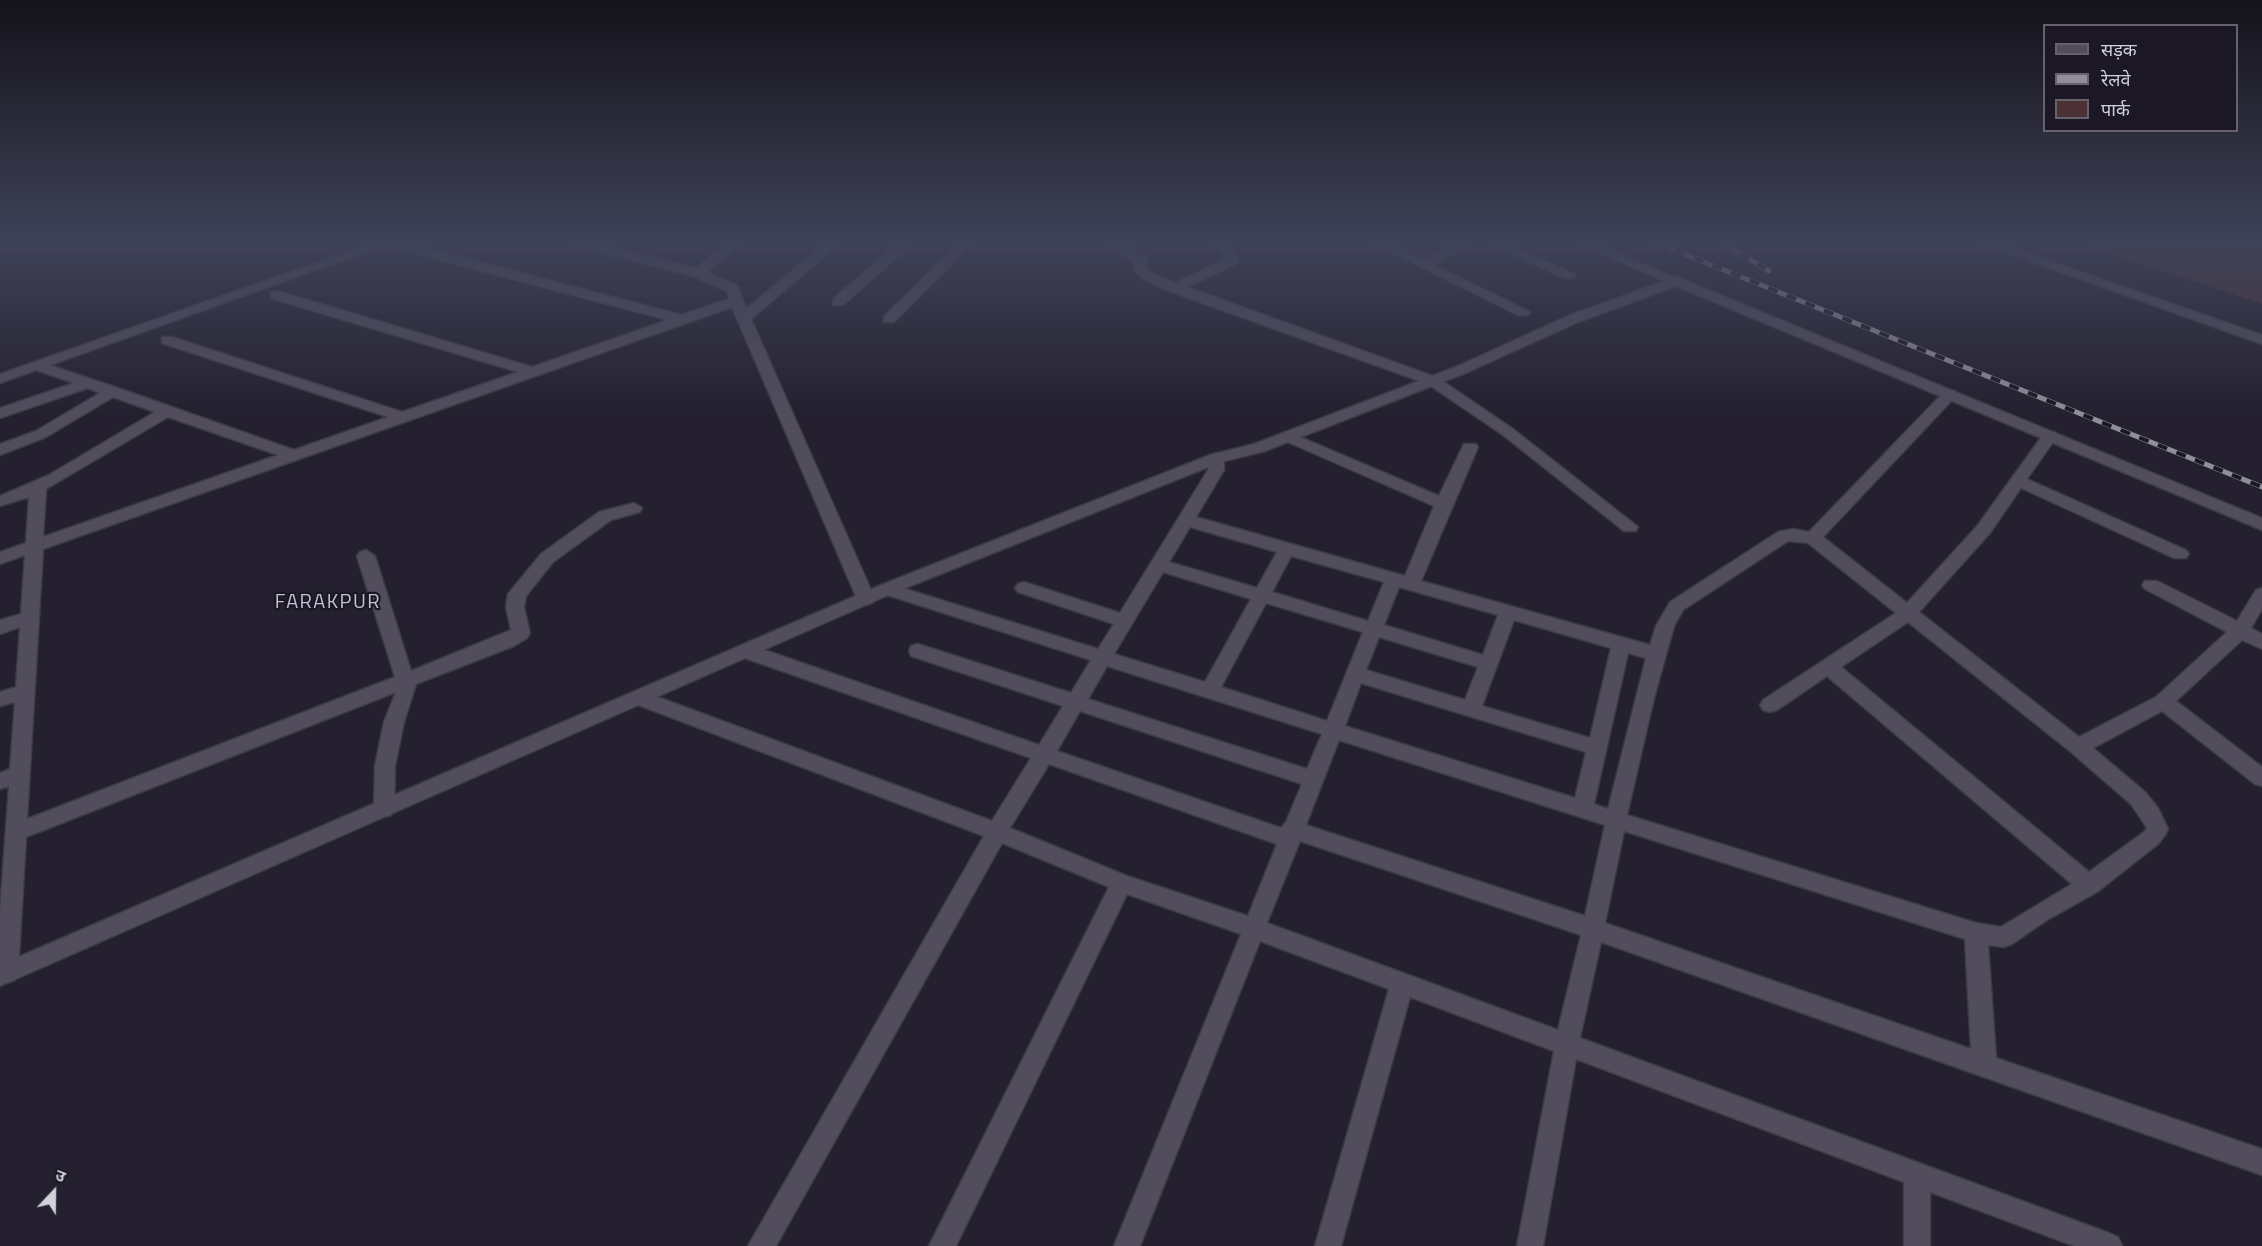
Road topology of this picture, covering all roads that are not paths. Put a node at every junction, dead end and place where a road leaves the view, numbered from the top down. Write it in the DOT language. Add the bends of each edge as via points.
graph roads {
  1 [pos="221,301"];
  2 [pos="297,301"];
  3 [pos="611,301"];
  4 [pos="736,301"];
  5 [pos="763,301"];
  6 [pos="907,301"];
  7 [pos="1211,301"];
  8 [pos="1500,301"];
  9 [pos="1622,301"];
  10 [pos="1725,301"];
  11 [pos="2151,301"];
  12 [pos="1523,312"];
  13 [pos="743,318"];
  14 [pos="889,319"];
  15 [pos="682,320"];
  16 [pos="167,340"];
  17 [pos="2262,340"];
  18 [pos="38,366"];
  19 [pos="533,372"];
  20 [pos="0,379"];
  21 [pos="1433,381"];
  22 [pos="90,383"];
  23 [pos="112,391"];
  24 [pos="1950,394"];
  25 [pos="167,411"];
  26 [pos="0,413"];
  27 [pos="405,418"];
  28 [pos="2050,435"];
  29 [pos="1288,437"];
  30 [pos="1470,447"];
  31 [pos="0,450"];
  32 [pos="296,456"];
  33 [pos="1216,458"];
  34 [pos="2018,481"];
  35 [pos="38,488"];
  36 [pos="0,501"];
  37 [pos="1443,504"];
  38 [pos="634,508"];
  39 [pos="1186,520"];
  40 [pos="2262,524"];
  41 [pos="1630,527"];
  42 [pos="1812,538"];
  43 [pos="34,548"];
  44 [pos="1287,548"];
  45 [pos="2180,554"];
  46 [pos="366,556"];
  47 [pos="0,558"];
  48 [pos="1159,565"];
  49 [pos="1402,580"];
  50 [pos="2151,585"];
  51 [pos="1024,588"];
  52 [pos="887,589"];
  53 [pos="1262,594"];
  54 [pos="2262,594"];
  55 [pos="866,599"];
  56 [pos="1508,611"];
  57 [pos="1908,613"];
  58 [pos="30,618"];
  59 [pos="1125,621"];
  60 [pos="0,627"];
  61 [pos="1373,628"];
  62 [pos="2240,631"];
  63 [pos="2262,642"];
  64 [pos="1621,644"];
  65 [pos="746,651"];
  66 [pos="918,651"];
  67 [pos="1657,654"];
  68 [pos="1103,657"];
  69 [pos="1488,663"];
  70 [pos="1828,667"];
  71 [pos="1355,674"];
  72 [pos="405,680"];
  73 [pos="25,691"];
  74 [pos="1210,691"];
  75 [pos="640,698"];
  76 [pos="0,699"];
  77 [pos="1076,702"];
  78 [pos="2163,702"];
  79 [pos="1770,705"];
  80 [pos="1471,710"];
  81 [pos="1332,730"];
  82 [pos="2078,747"];
  83 [pos="1597,748"];
  84 [pos="1044,754"];
  85 [pos="20,774"];
  86 [pos="2262,778"];
  87 [pos="1312,779"];
  88 [pos="0,781"];
  89 [pos="384,809"];
  90 [pos="1583,809"];
  91 [pos="1616,820"];
  92 [pos="16,832"];
  93 [pos="998,832"];
  94 [pos="1289,834"];
  95 [pos="7,870"];
  96 [pos="1122,883"];
  97 [pos="2089,885"];
  98 [pos="1253,928"];
  99 [pos="1593,929"];
  100 [pos="1976,933"];
  101 [pos="3,975"];
  102 [pos="1402,985"];
  103 [pos="1567,1045"];
  104 [pos="1984,1064"];
  105 [pos="2262,1162"];
  106 [pos="1917,1174"];
  107 [pos="761,1246"];
  108 [pos="942,1246"];
  109 [pos="1127,1246"];
  110 [pos="1328,1246"];
  111 [pos="1530,1246"];
  112 [pos="1917,1246"];
  113 [pos="2109,1246"];
  1 -- 18 [label="street"];
  2 -- 19 [label="street"];
  3 -- 15 [label="street"];
  4 -- 13 [label="street"];
  4 -- 15 [label="street"];
  5 -- 13 [label="street"];
  6 -- 14 [label="street"];
  7 -- 21 [label="street"];
  8 -- 12 [label="street"];
  9 -- 21 [label="street"];
  10 -- 24 [label="street"];
  11 -- 17 [label="street"];
  13 -- 55 [label="street"];
  15 -- 19 [label="street"];
  16 -- 27 [label="street"];
  18 -- 20 [label="street"];
  18 -- 22 [label="street"];
  19 -- 27 [label="street"];
  21 -- 29 [label="street"];
  21 -- 41 [label="street" via="1508,432"];
  22 -- 23 [label="street"];
  22 -- 26 [label="street"];
  23 -- 25 [label="street"];
  23 -- 31 [label="street" via="41,434"];
  24 -- 28 [label="street"];
  24 -- 42 [label="street"];
  25 -- 32 [label="street"];
  25 -- 35 [label="street"];
  27 -- 32 [label="street"];
  28 -- 34 [label="street"];
  28 -- 40 [label="street"];
  29 -- 33 [label="street"];
  29 -- 37 [label="street"];
  30 -- 37 [label="street"];
  32 -- 43 [label="street"];
  33 -- 39 [label="street" via="1216,470"];
  33 -- 52 [label="street"];
  34 -- 45 [label="street"];
  34 -- 57 [label="street" via="1984,529"];
  35 -- 36 [label="street"];
  35 -- 43 [label="street"];
  37 -- 49 [label="street"];
  38 -- 72 [label="street" via="605,516 535,571 517,594 515,607 521,633"];
  39 -- 44 [label="street"];
  39 -- 48 [label="street"];
  42 -- 57 [label="street"];
  42 -- 67 [label="street" via="1784,536 1676,606"];
  43 -- 47 [label="street"];
  43 -- 58 [label="street"];
  44 -- 49 [label="street"];
  44 -- 53 [label="street"];
  46 -- 72 [label="street"];
  48 -- 53 [label="street"];
  48 -- 59 [label="street"];
  49 -- 56 [label="street"];
  49 -- 61 [label="street"];
  50 -- 62 [label="street"];
  51 -- 59 [label="street"];
  52 -- 55 [label="street"];
  52 -- 68 [label="street"];
  53 -- 61 [label="street"];
  53 -- 74 [label="street"];
  54 -- 62 [label="street"];
  55 -- 65 [label="street"];
  56 -- 64 [label="street"];
  56 -- 69 [label="street"];
  57 -- 70 [label="street"];
  57 -- 82 [label="street"];
  58 -- 60 [label="street"];
  58 -- 73 [label="street"];
  59 -- 68 [label="street"];
  61 -- 69 [label="street"];
  61 -- 71 [label="street"];
  62 -- 63 [label="street"];
  62 -- 78 [label="street"];
  64 -- 67 [label="street"];
  64 -- 83 [label="street"];
  65 -- 75 [label="street"];
  65 -- 84 [label="street"];
  66 -- 77 [label="street"];
  67 -- 91 [label="street"];
  68 -- 74 [label="street"];
  68 -- 77 [label="street"];
  69 -- 80 [label="street"];
  70 -- 79 [label="street"];
  70 -- 97 [label="street"];
  71 -- 80 [label="street"];
  71 -- 81 [label="street"];
  72 -- 89 [label="street" via="407,687 394,722 385,766"];
  72 -- 92 [label="street"];
  73 -- 76 [label="street"];
  73 -- 85 [label="street"];
  74 -- 81 [label="street"];
  75 -- 89 [label="street"];
  75 -- 93 [label="street"];
  77 -- 84 [label="street"];
  77 -- 87 [label="street"];
  78 -- 82 [label="street"];
  78 -- 86 [label="street"];
  80 -- 83 [label="street"];
  81 -- 87 [label="street"];
  81 -- 90 [label="street"];
  82 -- 97 [label="street" via="2138,798 2158,829"];
  83 -- 90 [label="street"];
  84 -- 93 [label="street"];
  84 -- 94 [label="street"];
  85 -- 88 [label="street"];
  85 -- 92 [label="street"];
  87 -- 94 [label="street"];
  89 -- 101 [label="street"];
  90 -- 91 [label="street"];
  91 -- 99 [label="street"];
  91 -- 100 [label="street"];
  92 -- 95 [label="street"];
  93 -- 96 [label="street"];
  93 -- 107 [label="street"];
  94 -- 98 [label="street"];
  94 -- 99 [label="street"];
  95 -- 101 [label="street"];
  96 -- 98 [label="street"];
  96 -- 108 [label="street"];
  97 -- 100 [label="street" via="2004,937"];
  98 -- 102 [label="street"];
  98 -- 109 [label="street"];
  99 -- 103 [label="street"];
  99 -- 104 [label="street"];
  100 -- 104 [label="street"];
  102 -- 103 [label="street"];
  102 -- 110 [label="street"];
  103 -- 106 [label="street"];
  103 -- 111 [label="street"];
  104 -- 105 [label="street"];
  106 -- 112 [label="street"];
  106 -- 113 [label="street"];
}
